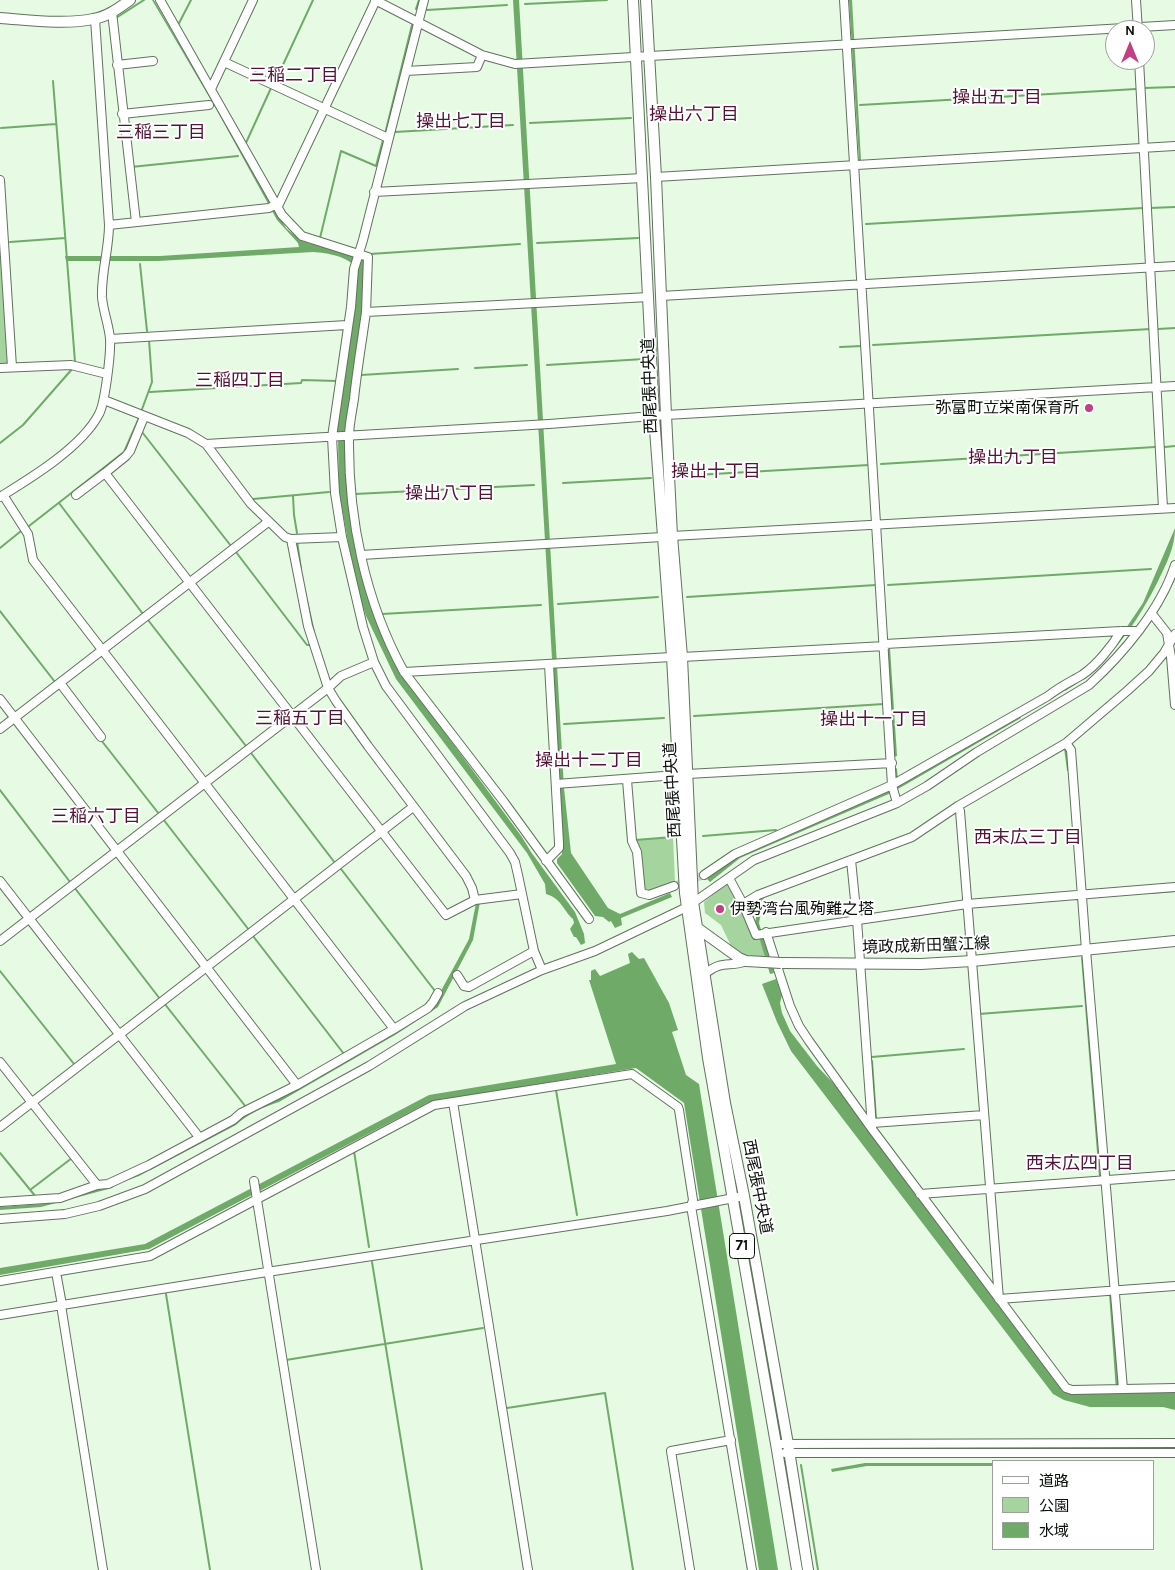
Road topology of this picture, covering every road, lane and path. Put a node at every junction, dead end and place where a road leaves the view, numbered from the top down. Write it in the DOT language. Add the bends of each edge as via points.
graph roads {
  1 [pos="130,0"];
  2 [pos="160,0"];
  3 [pos="254,0"];
  4 [pos="376,0"];
  5 [pos="424,0"];
  6 [pos="633,0"];
  7 [pos="646,0"];
  8 [pos="844,0"];
  9 [pos="1136,0"];
  10 [pos="112,12"];
  11 [pos="0,18"];
  12 [pos="95,19"];
  13 [pos="1137,20"];
  14 [pos="417,21"];
  15 [pos="1175,25"];
  16 [pos="1155,27"];
  17 [pos="1105,30"];
  18 [pos="847,44"];
  19 [pos="482,55"];
  20 [pos="650,56"];
  21 [pos="636,58"];
  22 [pos="153,62"];
  23 [pos="224,62"];
  24 [pos="117,65"];
  25 [pos="1140,70"];
  26 [pos="406,71"];
  27 [pos="211,88"];
  28 [pos="209,105"];
  29 [pos="324,109"];
  30 [pos="122,114"];
  31 [pos="388,138"];
  32 [pos="1175,146"];
  33 [pos="1144,148"];
  34 [pos="854,165"];
  35 [pos="656,177"];
  36 [pos="643,178"];
  37 [pos="0,180"];
  38 [pos="374,192"];
  39 [pos="275,206"];
  40 [pos="136,222"];
  41 [pos="109,225"];
  42 [pos="357,253"];
  43 [pos="1175,266"];
  44 [pos="1150,268"];
  45 [pos="862,285"];
  46 [pos="661,296"];
  47 [pos="649,297"];
  48 [pos="366,312"];
  49 [pos="348,325"];
  50 [pos="110,339"];
  51 [pos="12,367"];
  52 [pos="0,368"];
  53 [pos="107,374"];
  54 [pos="1175,386"];
  55 [pos="1156,387"];
  56 [pos="104,400"];
  57 [pos="869,404"];
  58 [pos="666,415"];
  59 [pos="654,416"];
  60 [pos="144,417"];
  61 [pos="348,435"];
  62 [pos="334,436"];
  63 [pos="206,444"];
  64 [pos="104,472"];
  65 [pos="76,495"];
  66 [pos="1,496"];
  67 [pos="1163,508"];
  68 [pos="1175,508"];
  69 [pos="268,522"];
  70 [pos="877,525"];
  71 [pos="342,536"];
  72 [pos="667,536"];
  73 [pos="291,539"];
  74 [pos="361,555"];
  75 [pos="1175,565"];
  76 [pos="1173,581"];
  77 [pos="190,582"];
  78 [pos="1152,614"];
  79 [pos="1121,631"];
  80 [pos="1134,631"];
  81 [pos="1175,634"];
  82 [pos="885,645"];
  83 [pos="1170,648"];
  84 [pos="102,650"];
  85 [pos="677,657"];
  86 [pos="374,662"];
  87 [pos="549,665"];
  88 [pos="404,672"];
  89 [pos="60,683"];
  90 [pos="1077,684"];
  91 [pos="328,688"];
  92 [pos="0,699"];
  93 [pos="1175,705"];
  94 [pos="292,714"];
  95 [pos="14,718"];
  96 [pos="0,729"];
  97 [pos="101,737"];
  98 [pos="1068,746"];
  99 [pos="892,763"];
  100 [pos="682,775"];
  101 [pos="627,780"];
  102 [pos="204,783"];
  103 [pos="557,784"];
  104 [pos="892,785"];
  105 [pos="897,802"];
  106 [pos="413,807"];
  107 [pos="959,808"];
  108 [pos="382,832"];
  109 [pos="117,851"];
  110 [pos="546,861"];
  111 [pos="852,863"];
  112 [pos="704,875"];
  113 [pos="729,878"];
  114 [pos="0,881"];
  115 [pos="674,886"];
  116 [pos="1175,887"];
  117 [pos="522,894"];
  118 [pos="1082,894"];
  119 [pos="294,899"];
  120 [pos="475,900"];
  121 [pos="743,904"];
  122 [pos="967,904"];
  123 [pos="690,905"];
  124 [pos="29,919"];
  125 [pos="589,919"];
  126 [pos="857,920"];
  127 [pos="693,925"];
  128 [pos="766,932"];
  129 [pos="0,941"];
  130 [pos="1175,941"];
  131 [pos="1086,950"];
  132 [pos="534,951"];
  133 [pos="746,961"];
  134 [pos="972,961"];
  135 [pos="860,964"];
  136 [pos="207,967"];
  137 [pos="542,970"];
  138 [pos="705,974"];
  139 [pos="457,975"];
  140 [pos="438,993"];
  141 [pos="394,1029"];
  142 [pos="119,1035"];
  143 [pos="0,1062"];
  144 [pos="297,1085"];
  145 [pos="453,1102"];
  146 [pos="32,1103"];
  147 [pos="984,1115"];
  148 [pos="872,1126"];
  149 [pos="0,1127"];
  150 [pos="199,1138"];
  151 [pos="1175,1175"];
  152 [pos="1105,1180"];
  153 [pos="254,1181"];
  154 [pos="98,1185"];
  155 [pos="990,1190"];
  156 [pos="920,1194"];
  157 [pos="735,1198"];
  158 [pos="256,1200"];
  159 [pos="0,1202"];
  160 [pos="693,1205"];
  161 [pos="0,1219"];
  162 [pos="474,1242"];
  163 [pos="56,1272"];
  164 [pos="268,1272"];
  165 [pos="0,1281"];
  166 [pos="1175,1286"];
  167 [pos="1115,1290"];
  168 [pos="999,1299"];
  169 [pos="61,1305"];
  170 [pos="0,1315"];
  171 [pos="1175,1388"];
  172 [pos="1120,1389"];
  173 [pos="731,1440"];
  174 [pos="1175,1443"];
  175 [pos="788,1448"];
  176 [pos="777,1449"];
  177 [pos="1175,1453"];
  178 [pos="103,1570"];
  179 [pos="316,1570"];
  180 [pos="528,1570"];
  181 [pos="690,1570"];
  182 [pos="752,1570"];
  183 [pos="797,1570"];
  184 [pos="808,1570"];
  1 -- 10 [label="main road"];
  2 -- 27 [label="street"];
  3 -- 23 [label="street"];
  4 -- 14 [label="street"];
  4 -- 29 [label="street"];
  5 -- 14 [label="street"];
  6 -- 21 [label="main road, 西尾張中央道 / 71"];
  7 -- 20 [label="main road, 西尾張中央道 / 71"];
  8 -- 18 [label="street"];
  9 -- 13 [label="street"];
  10 -- 12 [label="main road"];
  10 -- 24 [label="street"];
  11 -- 12 [label="main road"];
  12 -- 41 [label="street"];
  14 -- 19 [label="street"];
  14 -- 26 [label="street"];
  15 -- 16 [label="street"];
  17 -- 18 [label="street"];
  18 -- 20 [label="street"];
  18 -- 34 [label="street"];
  19 -- 21 [label="street" via="515,64"];
  19 -- 26 [label="street" via="477,67"];
  20 -- 21 [label="street"];
  20 -- 35 [label="main road, 西尾張中央道 / 71"];
  21 -- 36 [label="main road, 西尾張中央道 / 71"];
  22 -- 24 [label="street"];
  23 -- 27 [label="street"];
  23 -- 29 [label="street"];
  24 -- 30 [label="street"];
  25 -- 33 [label="street"];
  26 -- 31 [label="street"];
  27 -- 39 [label="street"];
  28 -- 30 [label="street"];
  29 -- 31 [label="street"];
  29 -- 39 [label="street"];
  30 -- 40 [label="street"];
  31 -- 38 [label="street"];
  32 -- 33 [label="street"];
  33 -- 34 [label="street"];
  33 -- 44 [label="street"];
  34 -- 35 [label="street"];
  34 -- 45 [label="street"];
  35 -- 46 [label="main road, 西尾張中央道 / 71"];
  36 -- 38 [label="street"];
  36 -- 47 [label="main road, 西尾張中央道 / 71"];
  37 -- 51 [label="street"];
  38 -- 42 [label="street"];
  39 -- 40 [label="street"];
  39 -- 42 [label="street" via="302,236"];
  40 -- 41 [label="street"];
  41 -- 50 [label="street" via="102,298"];
  42 -- 48 [label="street" via="368,257"];
  42 -- 49 [label="street"];
  43 -- 44 [label="street"];
  44 -- 45 [label="street"];
  44 -- 55 [label="street"];
  45 -- 46 [label="street"];
  45 -- 57 [label="street"];
  46 -- 58 [label="main road, 西尾張中央道 / 71"];
  47 -- 48 [label="street"];
  47 -- 59 [label="main road, 西尾張中央道 / 71"];
  48 -- 61 [label="street"];
  49 -- 50 [label="street"];
  49 -- 62 [label="street"];
  50 -- 53 [label="street"];
  51 -- 52 [label="street"];
  51 -- 53 [label="street" via="71,364"];
  53 -- 56 [label="street"];
  54 -- 55 [label="street"];
  55 -- 57 [label="street"];
  55 -- 67 [label="street"];
  56 -- 60 [label="street"];
  56 -- 66 [label="street" via="91,428 56,460"];
  57 -- 58 [label="street"];
  57 -- 70 [label="street"];
  58 -- 59 [label="street"];
  58 -- 72 [label="main road, 西尾張中央道 / 71"];
  59 -- 61 [label="street"];
  59 -- 72 [label="main road, 西尾張中央道 / 71"];
  60 -- 63 [label="street" via="188,433"];
  60 -- 64 [label="street" via="130,451"];
  61 -- 62 [label="street"];
  61 -- 74 [label="street" via="351,501"];
  62 -- 63 [label="street"];
  62 -- 71 [label="street" via="335,492"];
  63 -- 69 [label="street" via="235,485"];
  64 -- 65 [label="street"];
  64 -- 77 [label="street"];
  66 -- 84 [label="street" via="28,534 33,560"];
  67 -- 68 [label="street"];
  67 -- 70 [label="street"];
  69 -- 73 [label="street"];
  69 -- 77 [label="street"];
  70 -- 72 [label="street"];
  70 -- 82 [label="street"];
  71 -- 73 [label="street"];
  71 -- 86 [label="street"];
  72 -- 74 [label="street"];
  72 -- 85 [label="main road, 西尾張中央道 / 71"];
  73 -- 91 [label="street" via="308,626"];
  74 -- 88 [label="street" via="377,615"];
  75 -- 76 [label="street"];
  76 -- 78 [label="street"];
  77 -- 84 [label="street"];
  77 -- 94 [label="street"];
  78 -- 80 [label="street"];
  78 -- 83 [label="street" via="1167,633"];
  79 -- 80 [label="street"];
  79 -- 82 [label="street"];
  79 -- 90 [label="street"];
  80 -- 90 [label="street" via="1101,674"];
  81 -- 83 [label="street"];
  82 -- 85 [label="street"];
  82 -- 99 [label="street"];
  83 -- 93 [label="street"];
  83 -- 98 [label="street"];
  84 -- 89 [label="street"];
  84 -- 102 [label="street"];
  85 -- 87 [label="street"];
  85 -- 100 [label="main road, 西尾張中央道 / 71"];
  86 -- 91 [label="street" via="341,676"];
  86 -- 117 [label="street" via="386,686 510,853"];
  87 -- 88 [label="street"];
  87 -- 103 [label="street"];
  88 -- 110 [label="street"];
  89 -- 95 [label="street"];
  89 -- 97 [label="street"];
  90 -- 104 [label="street" via="1062,685"];
  90 -- 105 [label="street" via="927,786"];
  91 -- 94 [label="street"];
  91 -- 106 [label="street"];
  92 -- 95 [label="street"];
  94 -- 102 [label="street"];
  94 -- 108 [label="street"];
  95 -- 96 [label="street"];
  95 -- 109 [label="street"];
  98 -- 107 [label="street"];
  98 -- 118 [label="street"];
  99 -- 100 [label="street"];
  99 -- 104 [label="street"];
  100 -- 101 [label="street"];
  100 -- 123 [label="main road, 西尾張中央道 / 71"];
  101 -- 103 [label="street"];
  101 -- 115 [label="street" via="632,841 637,852 641,892 649,895"];
  102 -- 109 [label="street"];
  102 -- 119 [label="street"];
  103 -- 110 [label="street" via="559,848"];
  104 -- 105 [label="street"];
  104 -- 112 [label="street" via="735,854"];
  105 -- 113 [label="street" via="754,860"];
  106 -- 108 [label="street"];
  106 -- 120 [label="street" via="466,876"];
  107 -- 111 [label="street" via="912,837"];
  107 -- 122 [label="street"];
  108 -- 119 [label="street"];
  108 -- 120 [label="street" via="446,914"];
  109 -- 124 [label="street"];
  109 -- 136 [label="street"];
  110 -- 125 [label="street"];
  111 -- 121 [label="street" via="758,895"];
  111 -- 126 [label="street"];
  113 -- 121 [label="street"];
  113 -- 123 [label="street"];
  114 -- 124 [label="street"];
  116 -- 118 [label="street"];
  117 -- 120 [label="street"];
  117 -- 132 [label="street"];
  118 -- 122 [label="street"];
  118 -- 131 [label="street"];
  119 -- 136 [label="street"];
  119 -- 141 [label="street"];
  121 -- 128 [label="street" via="756,935"];
  122 -- 126 [label="street"];
  122 -- 134 [label="street"];
  123 -- 127 [label="main road, 西尾張中央道 / 71"];
  123 -- 137 [label="street" via="595,951"];
  124 -- 129 [label="street"];
  124 -- 142 [label="street"];
  126 -- 128 [label="street"];
  126 -- 135 [label="street"];
  127 -- 133 [label="main road, 境政成新田蟹江線"];
  127 -- 138 [label="main road, 西尾張中央道 / 71"];
  127 -- 157 [label="main road, 西尾張中央道 / 71" via="708,1058"];
  128 -- 148 [label="street" via="799,1026"];
  130 -- 131 [label="main road, 境政成新田蟹江線"];
  131 -- 134 [label="main road, 境政成新田蟹江線"];
  131 -- 152 [label="street"];
  132 -- 137 [label="street"];
  132 -- 139 [label="street" via="469,987 464,986"];
  133 -- 135 [label="main road, 境政成新田蟹江線, bridge"];
  133 -- 138 [label="street" via="718,965"];
  134 -- 135 [label="main road, 境政成新田蟹江線"];
  134 -- 147 [label="street"];
  135 -- 148 [label="street"];
  136 -- 142 [label="street"];
  136 -- 144 [label="street"];
  137 -- 161 [label="street" via="465,1006 369,1066 145,1189 99,1206 65,1214"];
  138 -- 157 [label="main road, 西尾張中央道 / 71" via="725,1103"];
  140 -- 141 [label="street" via="428,1008"];
  141 -- 144 [label="street"];
  142 -- 146 [label="street"];
  142 -- 150 [label="street"];
  143 -- 146 [label="street"];
  144 -- 150 [label="street"];
  145 -- 158 [label="street" via="430,1108"];
  145 -- 160 [label="street" via="632,1074 678,1107"];
  145 -- 162 [label="street"];
  146 -- 149 [label="street"];
  146 -- 154 [label="street"];
  147 -- 148 [label="street"];
  147 -- 155 [label="street"];
  148 -- 156 [label="street"];
  150 -- 154 [label="street" via="149,1165 108,1184"];
  151 -- 152 [label="street"];
  152 -- 155 [label="street"];
  152 -- 167 [label="street"];
  153 -- 158 [label="street"];
  154 -- 159 [label="street" via="60,1198"];
  155 -- 156 [label="street"];
  155 -- 168 [label="street"];
  156 -- 168 [label="street"];
  157 -- 160 [label="street"];
  157 -- 175 [label="main road, 西尾張中央道 / 71"];
  157 -- 176 [label="main road, 西尾張中央道 / 71"];
  158 -- 163 [label="street" via="150,1256"];
  158 -- 164 [label="street"];
  160 -- 162 [label="street"];
  160 -- 173 [label="street"];
  162 -- 164 [label="street"];
  162 -- 180 [label="street"];
  163 -- 165 [label="street"];
  163 -- 169 [label="street"];
  164 -- 169 [label="street"];
  164 -- 179 [label="street"];
  166 -- 167 [label="street"];
  167 -- 168 [label="street"];
  167 -- 172 [label="street"];
  168 -- 172 [label="street" via="1066,1388"];
  169 -- 170 [label="street"];
  169 -- 178 [label="street"];
  171 -- 172 [label="street"];
  173 -- 181 [label="street" via="671,1451"];
  173 -- 182 [label="street"];
  174 -- 175 [label="street"];
  175 -- 176 [label="street"];
  175 -- 177 [label="street"];
  175 -- 184 [label="main road, 西尾張中央道 / 71"];
  176 -- 183 [label="main road, 西尾張中央道 / 71"];
}
